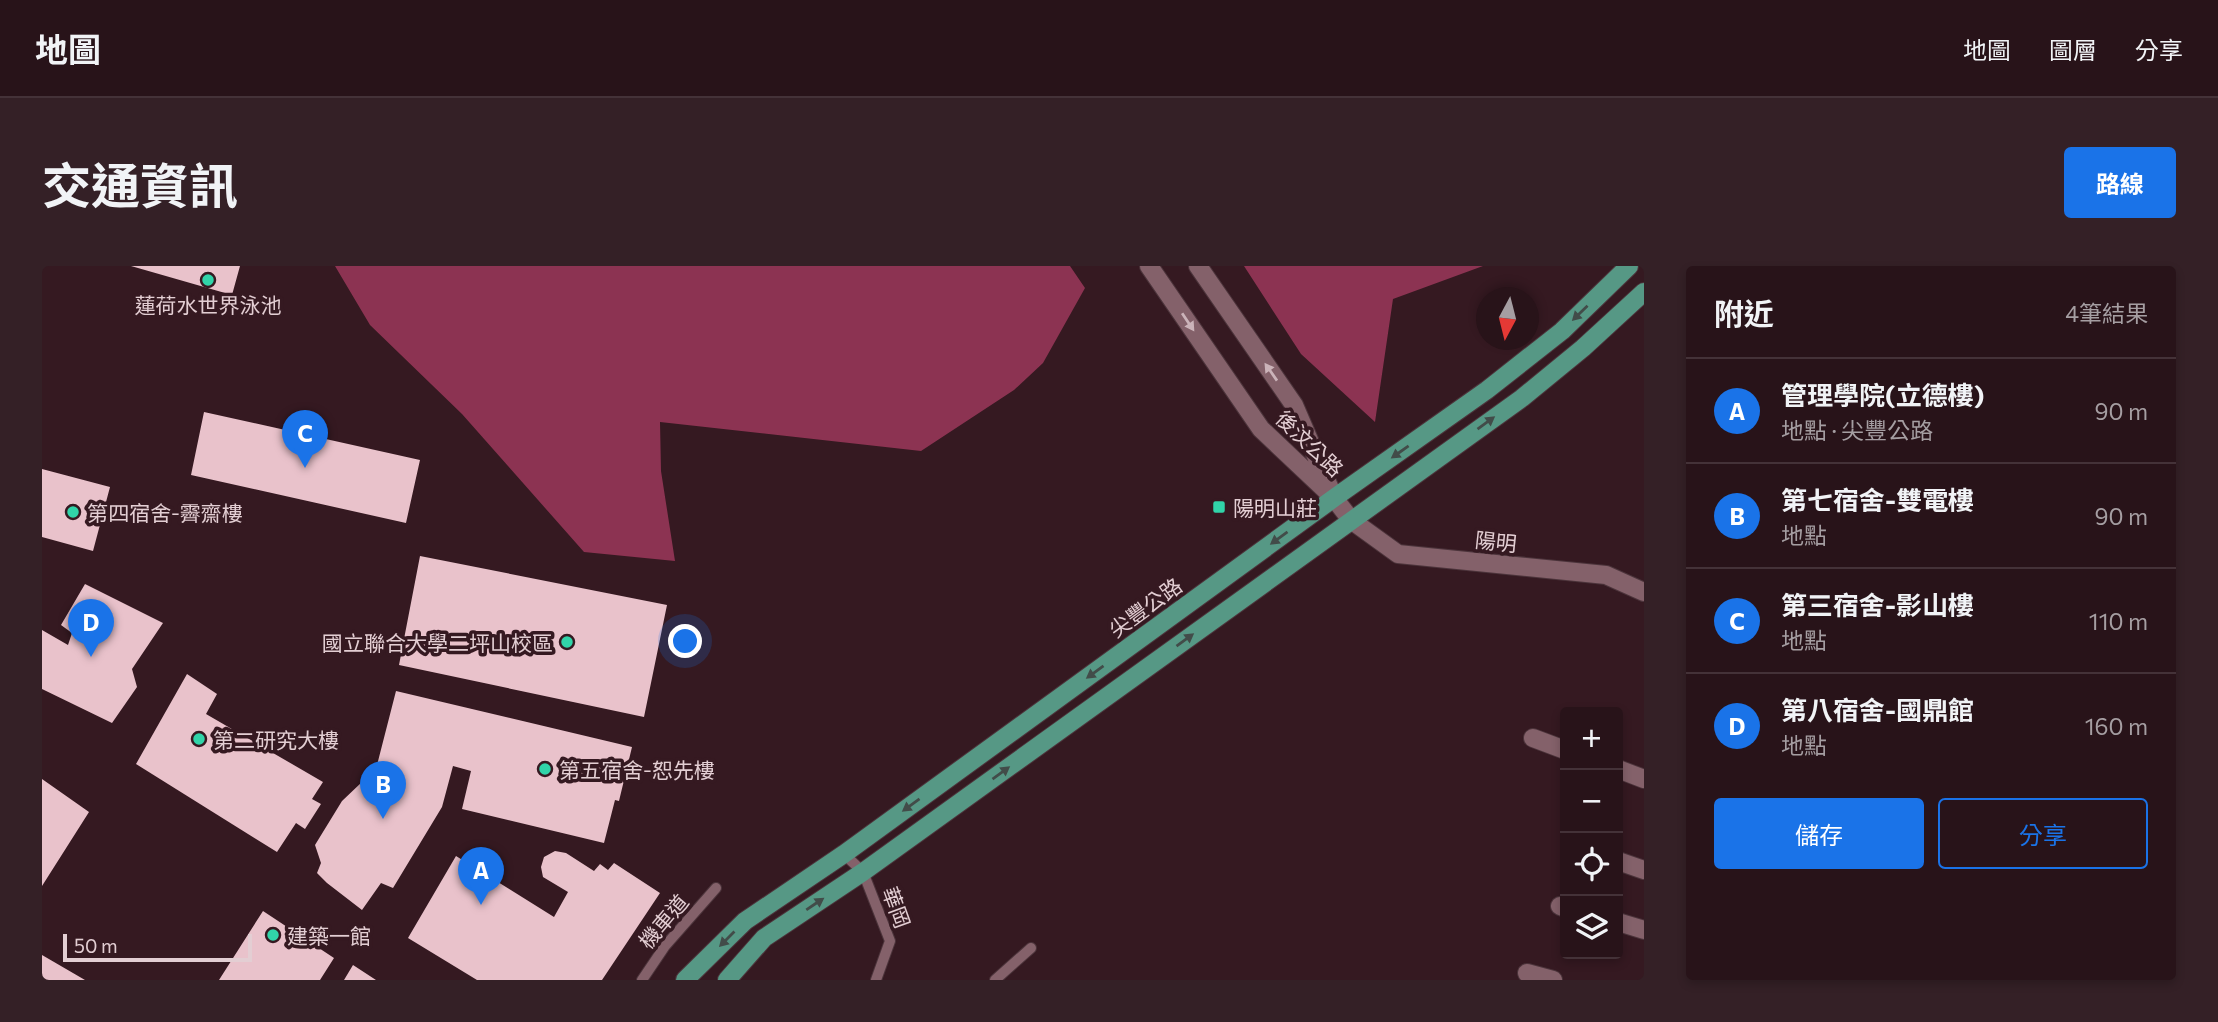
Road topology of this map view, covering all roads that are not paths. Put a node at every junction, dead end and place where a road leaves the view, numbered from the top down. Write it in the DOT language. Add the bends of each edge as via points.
graph roads {
  1 [pos="1149,266"];
  2 [pos="1198,266"];
  3 [pos="1629,266"];
  4 [pos="1644,292"];
  5 [pos="1334,498"];
  6 [pos="1350,520"];
  7 [pos="1644,592"];
  8 [pos="1533,738"];
  9 [pos="1560,748"];
  10 [pos="1621,770"];
  11 [pos="1644,779"];
  12 [pos="844,854"];
  13 [pos="1623,863"];
  14 [pos="1644,870"];
  15 [pos="863,872"];
  16 [pos="716,888"];
  17 [pos="1623,924"];
  18 [pos="1644,930"];
  19 [pos="1031,948"];
  20 [pos="1527,973"];
  21 [pos="642,980"];
  22 [pos="685,980"];
  23 [pos="727,980"];
  24 [pos="876,980"];
  25 [pos="995,980"];
  26 [pos="1553,980"];
  1 -- 5 [label="street, 後汶公路, one-way" via="1261,429"];
  5 -- 2 [label="street, 後汶公路, one-way" via="1294,405"];
  3 -- 5 [label="main road, 尖豐公路, one-way" via="1551,340"];
  6 -- 4 [label="main road, one-way" via="1522,398"];
  5 -- 6 [label="street, 陽明"];
  5 -- 12 [label="main road, 尖豐公路, one-way"];
  6 -- 7 [label="street, 陽明" via="1398,554 1606,575"];
  15 -- 6 [label="main road, one-way"];
  8 -- 9 [label="street"];
  10 -- 11 [label="street"];
  12 -- 15 [label="lane, 華岡"];
  12 -- 22 [label="main road, 尖豐公路, one-way" via="745,921"];
  13 -- 14 [label="street"];
  23 -- 15 [label="main road, one-way" via="764,938"];
  15 -- 24 [label="lane, 華岡" via="890,941"];
  16 -- 21 [label="lane, 機車道"];
  17 -- 18 [label="street"];
  19 -- 25 [label="lane"];
  20 -- 26 [label="street"];
}
